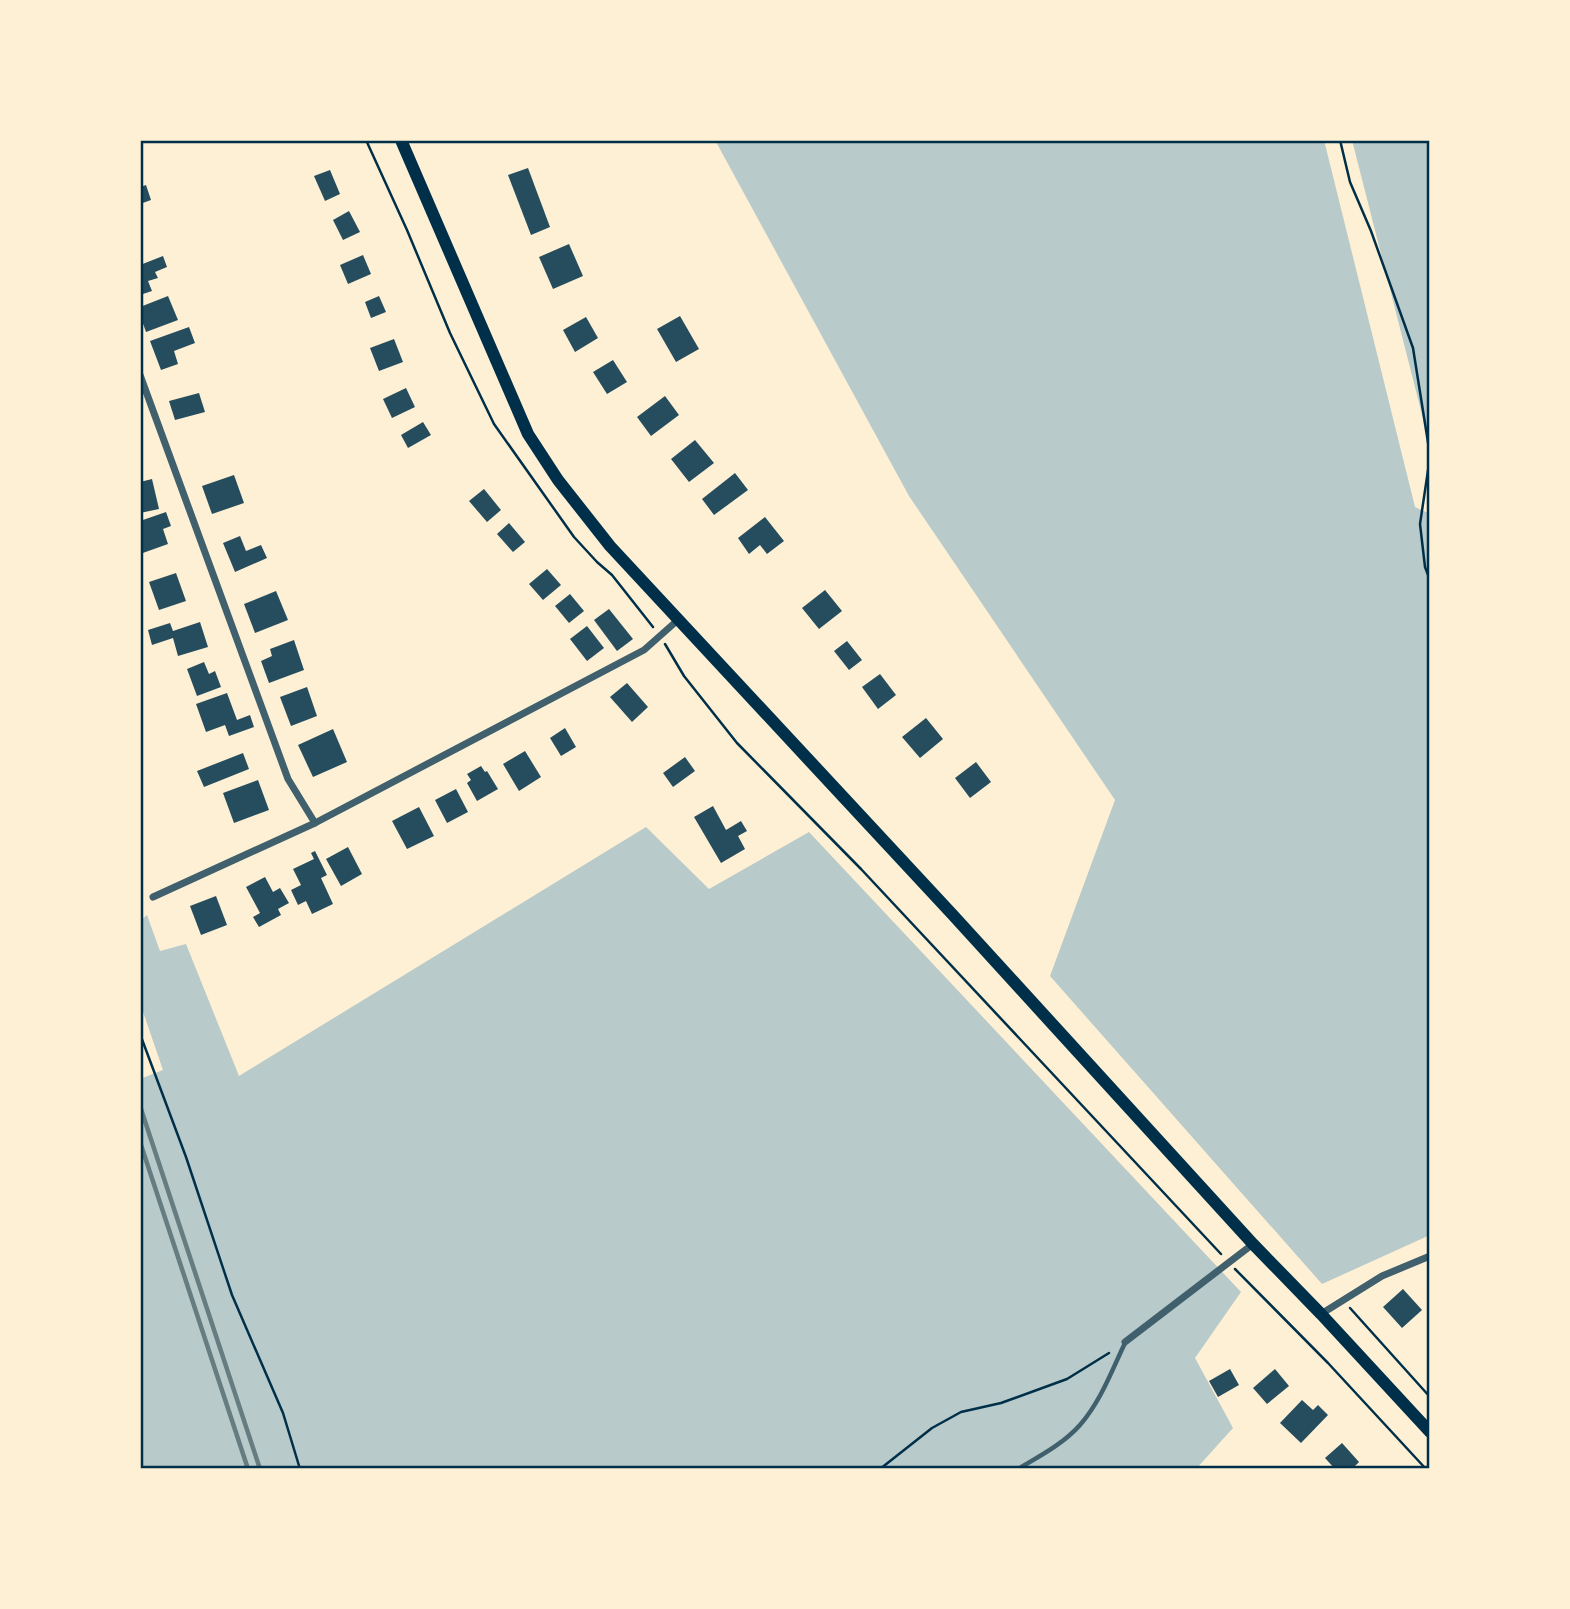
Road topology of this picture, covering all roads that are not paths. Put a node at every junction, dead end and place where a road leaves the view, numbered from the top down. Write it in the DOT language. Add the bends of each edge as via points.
graph roads {
  1 [pos="401,140"];
  2 [pos="140,374"];
  3 [pos="680,619"];
  4 [pos="315,823"];
  5 [pos="153,897"];
  6 [pos="1253,1244"];
  7 [pos="1430,1256"];
  8 [pos="1321,1314"];
  9 [pos="1125,1342"];
  10 [pos="1430,1432"];
  11 [pos="1018,1469"];
  1 -- 3 [label="main road" via="528,434 610,546"];
  2 -- 4 [label="street" via="288,779"];
  3 -- 4 [label="street" via="644,650"];
  3 -- 6 [label="main road"];
  4 -- 5 [label="street"];
  6 -- 8 [label="main road"];
  6 -- 9 [label="street"];
  7 -- 8 [label="street" via="1390,1272"];
  8 -- 10 [label="main road"];
  9 -- 11 [label="lane" via="1093,1409 1079,1426"];
}
